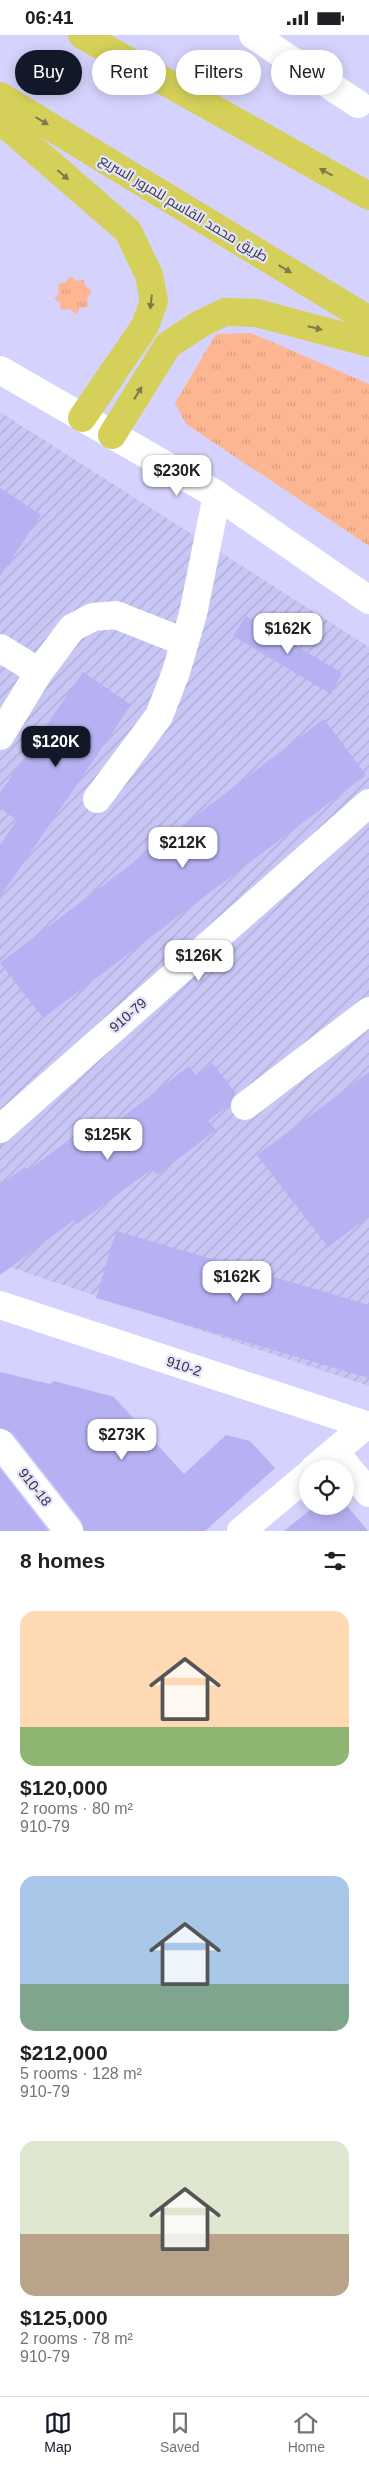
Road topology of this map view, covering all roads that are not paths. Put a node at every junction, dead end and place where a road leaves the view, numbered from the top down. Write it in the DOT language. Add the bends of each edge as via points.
graph roads {
  1 [pos="82,35"];
  2 [pos="253,35"];
  3 [pos="0,96"];
  4 [pos="358,104"];
  5 [pos="0,120"];
  6 [pos="369,196"];
  7 [pos="369,320"];
  8 [pos="369,343"];
  9 [pos="0,370"];
  10 [pos="82,418"];
  11 [pos="112,435"];
  12 [pos="217,495"];
  13 [pos="369,600"];
  14 [pos="184,642"];
  15 [pos="0,648"];
  16 [pos="39,672"];
  17 [pos="0,735"];
  18 [pos="97,799"];
  19 [pos="369,803"];
  20 [pos="369,1011"];
  21 [pos="245,1106"];
  22 [pos="0,1129"];
  23 [pos="0,1305"];
  24 [pos="368,1425"];
  25 [pos="0,1443"];
  26 [pos="325,1460"];
  27 [pos="354,1482"];
  28 [pos="299,1483"];
  29 [pos="369,1493"];
  30 [pos="69,1531"];
  31 [pos="241,1531"];
  6 -- 1 [label="highway, one-way"];
  2 -- 4 [label="street"];
  3 -- 7 [label="highway, طريق محمد القاسم للمرور السريع, one-way"];
  5 -- 10 [label="highway, one-way" via="128,231 149,275 154,301 145,326"];
  11 -- 8 [label="highway, one-way" via="168,345 200,323 226,312 257,313"];
  9 -- 10 [label="street"];
  10 -- 11 [label="street"];
  11 -- 12 [label="street"];
  12 -- 13 [label="street"];
  12 -- 14 [label="street"];
  14 -- 16 [label="street" via="116,615 93,617 72,628"];
  14 -- 18 [label="street" via="159,716"];
  15 -- 16 [label="street"];
  16 -- 17 [label="street"];
  19 -- 22 [label="street, 910-79"];
  20 -- 21 [label="street"];
  23 -- 24 [label="street, 910-2"];
  24 -- 26 [label="street"];
  25 -- 30 [label="street, 910-18"];
  27 -- 29 [label="street"];
  28 -- 31 [label="street"];
}
